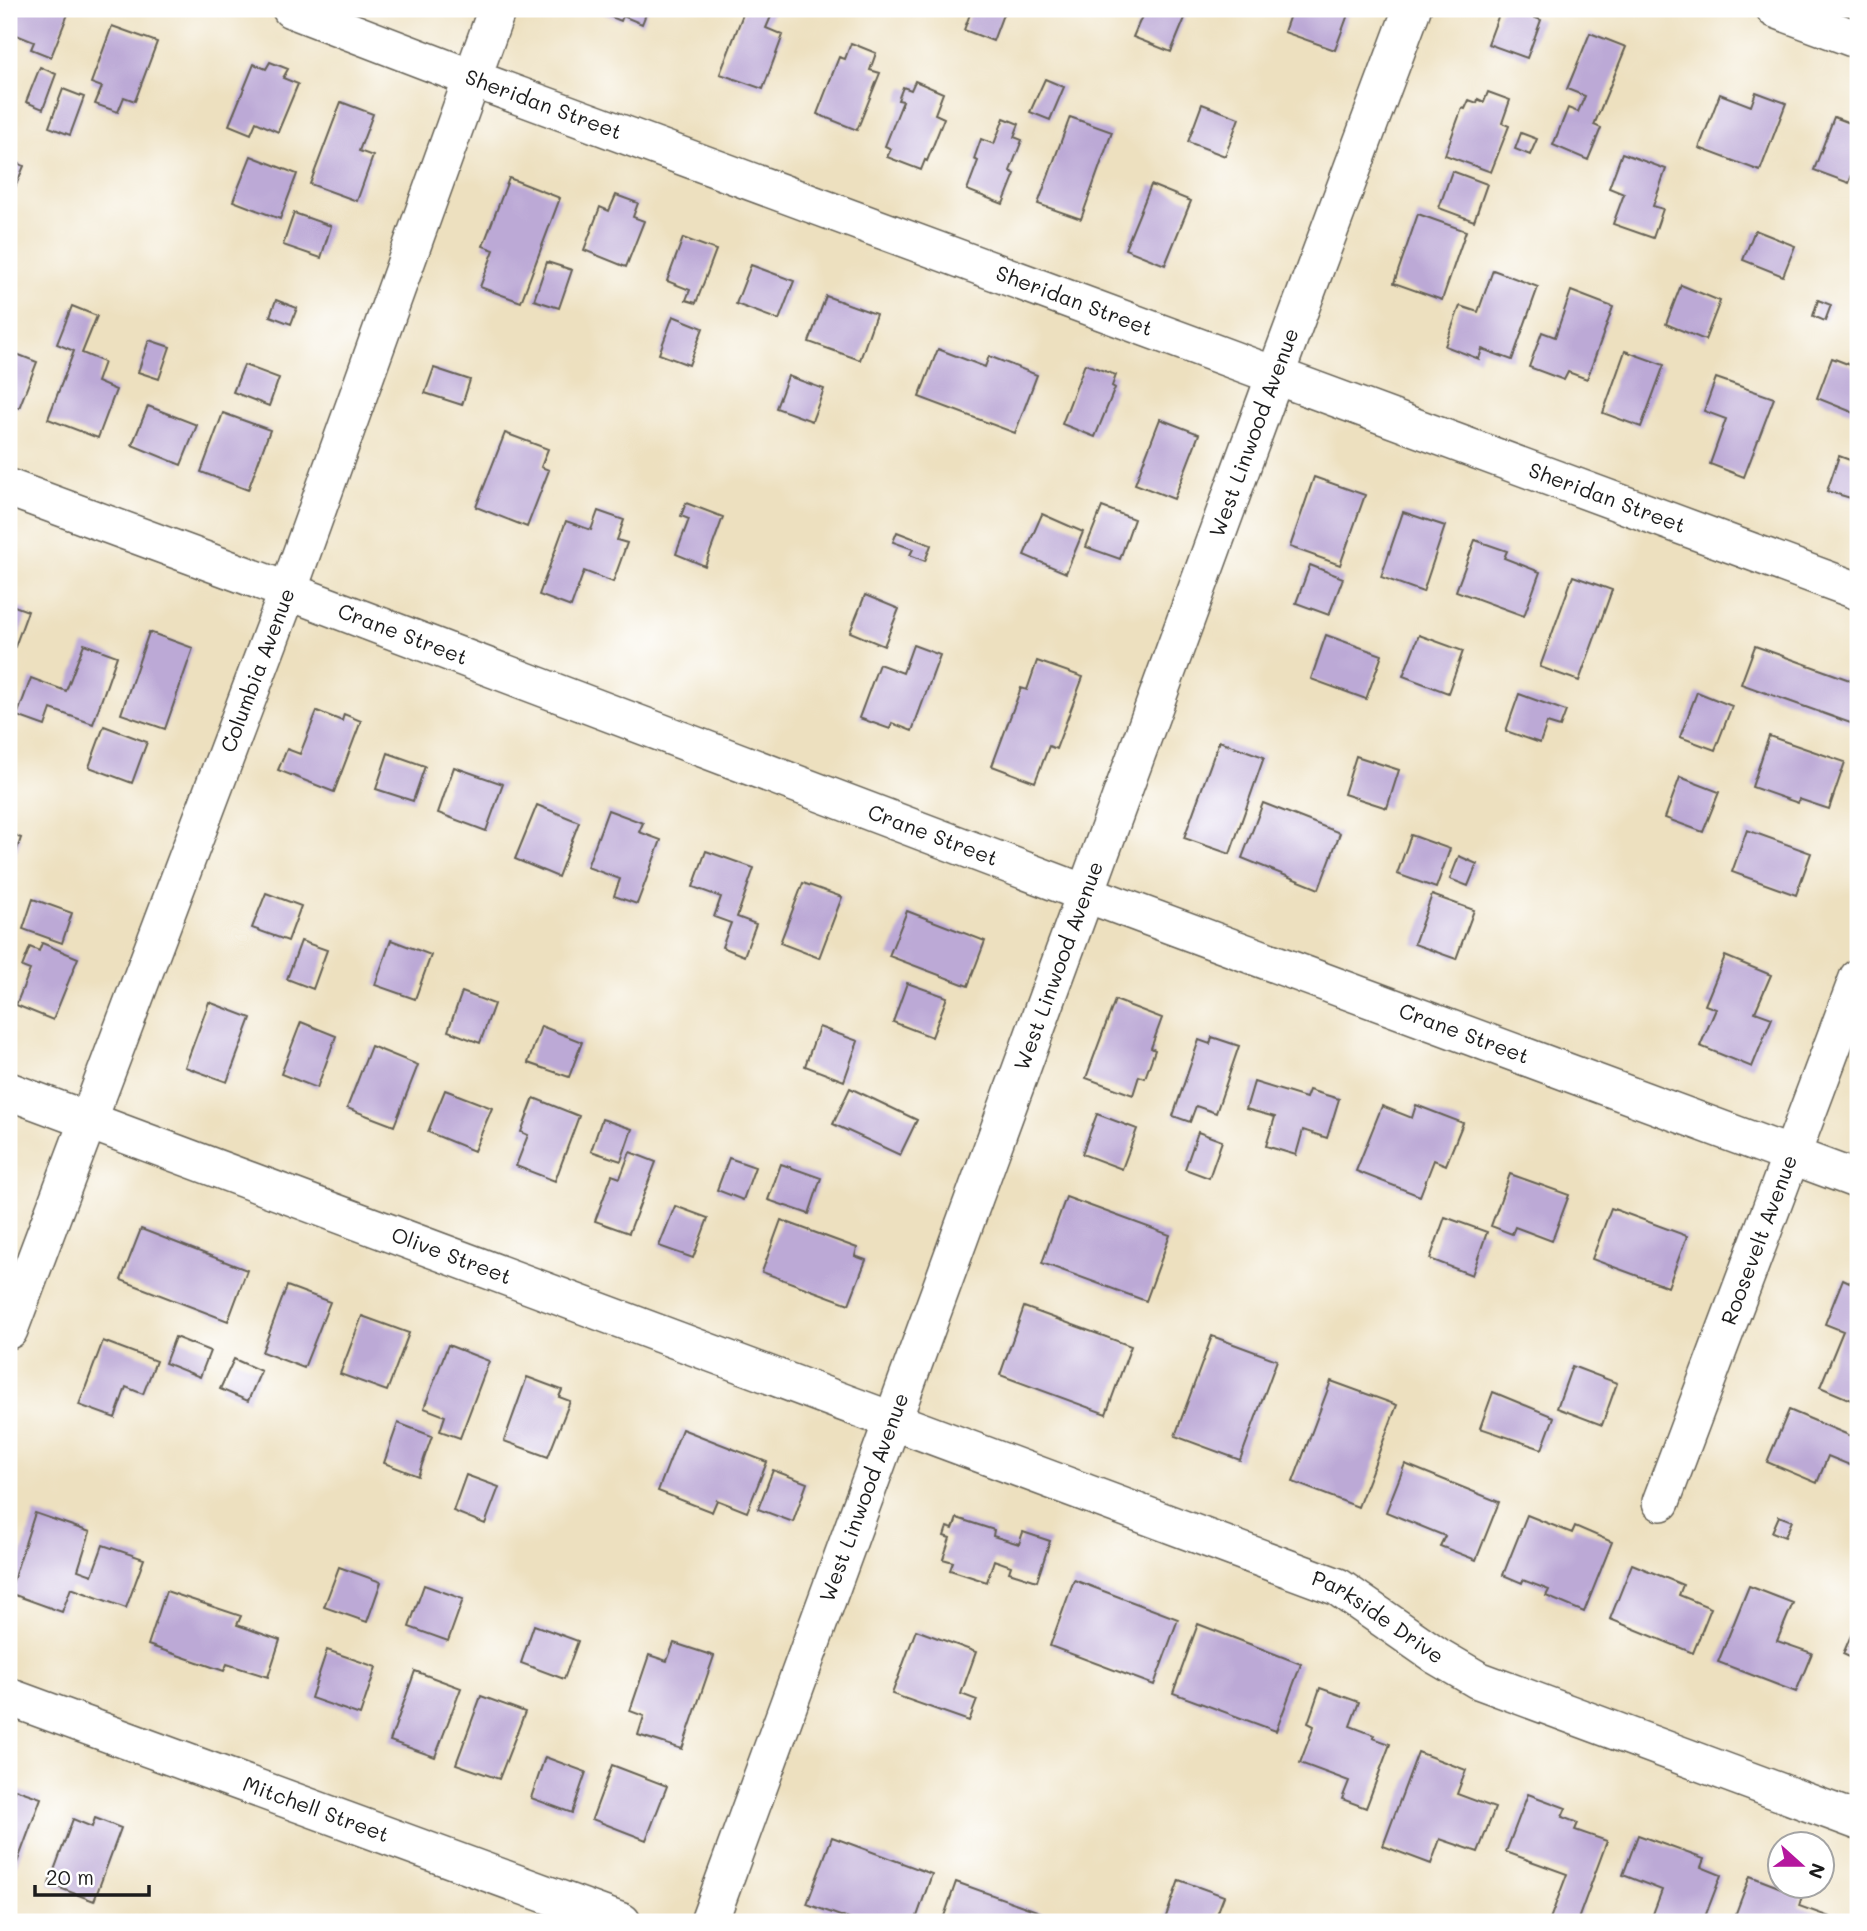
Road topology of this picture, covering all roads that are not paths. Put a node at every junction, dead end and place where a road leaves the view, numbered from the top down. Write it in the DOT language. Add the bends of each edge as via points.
graph roads {
  1 [pos="291,9"];
  2 [pos="498,9"];
  3 [pos="1412,9"];
  4 [pos="1775,9"];
  5 [pos="1858,40"];
  6 [pos="471,78"];
  7 [pos="1275,376"];
  8 [pos="9,488"];
  9 [pos="288,591"];
  10 [pos="1858,591"];
  11 [pos="1087,894"];
  12 [pos="1858,978"];
  13 [pos="9,1091"];
  14 [pos="88,1121"];
  15 [pos="1793,1156"];
  16 [pos="1858,1180"];
  17 [pos="9,1330"];
  18 [pos="894,1422"];
  19 [pos="1661,1502"];
  20 [pos="9,1697"];
  21 [pos="1858,1821"];
  22 [pos="622,1922"];
  23 [pos="709,1922"];
  1 -- 6 [label="street, Sheridan Street"];
  2 -- 6 [label="street, Columbia Avenue"];
  3 -- 7 [label="street, West Linwood Avenue"];
  4 -- 5 [label="street"];
  6 -- 7 [label="street, Sheridan Street"];
  6 -- 9 [label="street, Columbia Avenue"];
  7 -- 10 [label="street, Sheridan Street"];
  7 -- 11 [label="street, West Linwood Avenue"];
  8 -- 9 [label="street, Crane Street"];
  9 -- 11 [label="street, Crane Street"];
  9 -- 14 [label="street, Columbia Avenue"];
  11 -- 15 [label="street, Crane Street"];
  11 -- 18 [label="street, West Linwood Avenue"];
  12 -- 15 [label="street, Roosevelt Avenue"];
  13 -- 14 [label="street, Olive Street"];
  14 -- 17 [label="street, Columbia Avenue"];
  14 -- 18 [label="street, Olive Street"];
  15 -- 16 [label="street, Crane Street"];
  15 -- 19 [label="street, Roosevelt Avenue"];
  18 -- 21 [label="street, Parkside Drive" via="1338,1587 1437,1657 1478,1680"];
  18 -- 23 [label="street, West Linwood Avenue"];
  20 -- 22 [label="street, Mitchell Street"];
}
